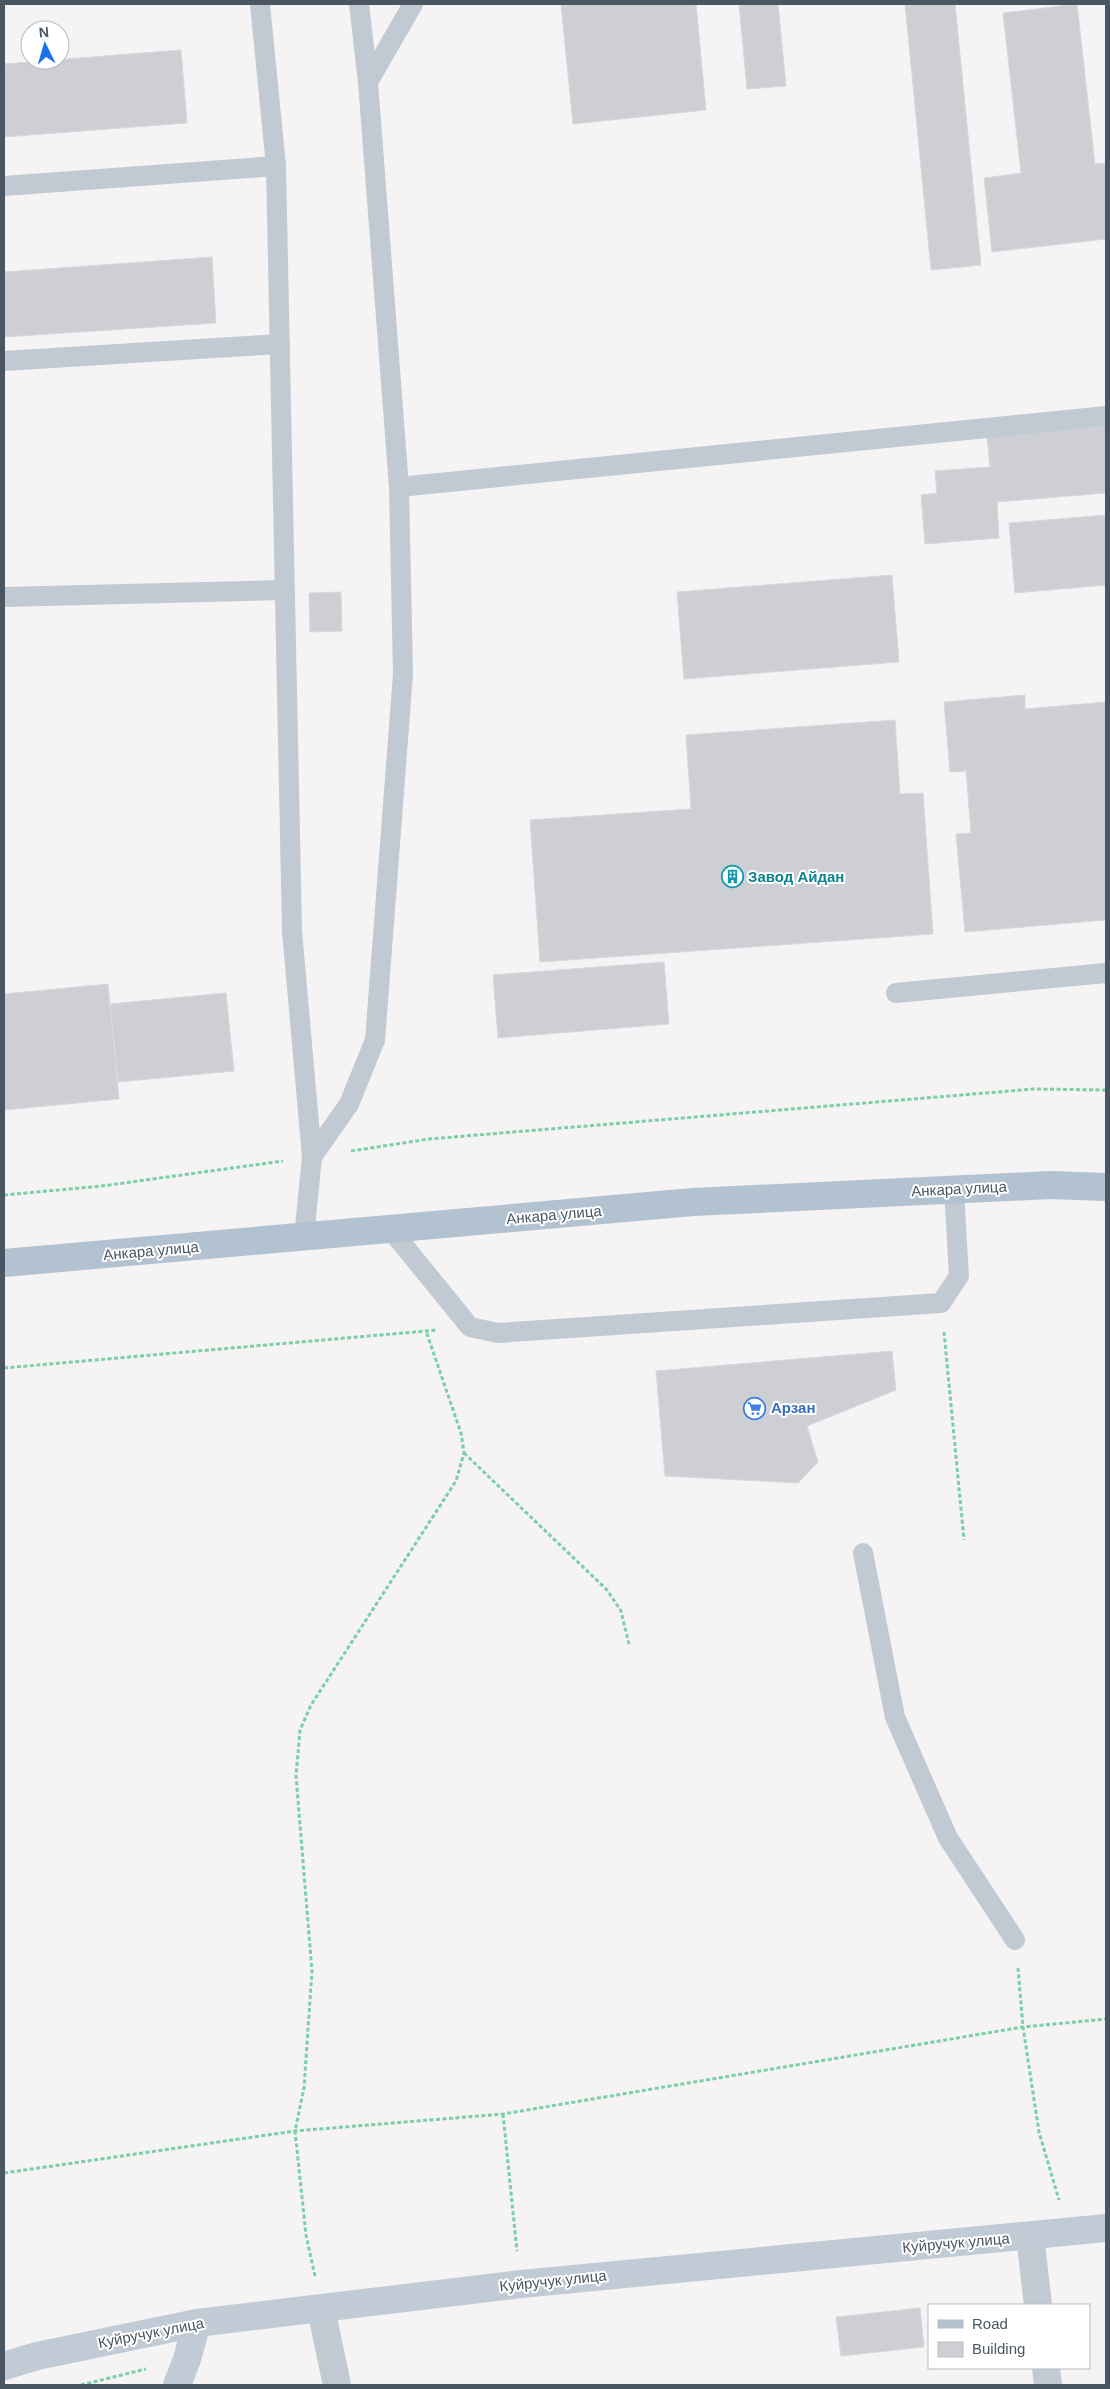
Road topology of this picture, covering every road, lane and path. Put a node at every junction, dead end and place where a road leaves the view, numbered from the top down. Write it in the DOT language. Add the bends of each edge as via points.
graph roads {
  1 [pos="260,4"];
  2 [pos="359,4"];
  3 [pos="413,4"];
  4 [pos="368,82"];
  5 [pos="276,166"];
  6 [pos="4,186"];
  7 [pos="280,344"];
  8 [pos="4,362"];
  9 [pos="1106,416"];
  10 [pos="399,487"];
  11 [pos="284,590"];
  12 [pos="4,597"];
  13 [pos="1106,973"];
  14 [pos="896,993"];
  15 [pos="1106,1090"];
  16 [pos="312,1157"];
  17 [pos="1106,1187"];
  18 [pos="954,1190"];
  19 [pos="4,1195"];
  20 [pos="391,1230"];
  21 [pos="304,1236"];
  22 [pos="4,1263"];
  23 [pos="941,1303"];
  24 [pos="470,1328"];
  25 [pos="426,1331"];
  26 [pos="4,1368"];
  27 [pos="464,1453"];
  28 [pos="964,1540"];
  29 [pos="863,1553"];
  30 [pos="629,1644"];
  31 [pos="1015,1940"];
  32 [pos="1106,2019"];
  33 [pos="1023,2027"];
  34 [pos="503,2114"];
  35 [pos="295,2131"];
  36 [pos="4,2173"];
  37 [pos="1106,2228"];
  38 [pos="1069,2231"];
  39 [pos="1030,2236"];
  40 [pos="521,2284"];
  41 [pos="1038,2304"];
  42 [pos="321,2309"];
  43 [pos="197,2323"];
  44 [pos="4,2366"];
  45 [pos="1046,2369"];
  46 [pos="177,2385"];
  47 [pos="337,2385"];
  48 [pos="1048,2385"];
  1 -- 5 [label="lane"];
  2 -- 4 [label="lane"];
  3 -- 4 [label="lane"];
  4 -- 10 [label="lane"];
  5 -- 6 [label="lane"];
  5 -- 7 [label="lane"];
  7 -- 8 [label="lane"];
  7 -- 11 [label="lane"];
  9 -- 10 [label="lane"];
  10 -- 16 [label="lane" via="403,674 375,1040 349,1104"];
  11 -- 12 [label="lane"];
  11 -- 16 [label="lane" via="292,930"];
  13 -- 14 [label="lane"];
  15 -- 16 [label="path" via="1034,1089 439,1138"];
  16 -- 19 [label="path" via="102,1186"];
  16 -- 21 [label="lane"];
  17 -- 18 [label="main road, Анкара улица" via="1052,1185"];
  18 -- 20 [label="main road, Анкара улица" via="693,1202"];
  18 -- 23 [label="lane" via="959,1276"];
  20 -- 21 [label="main road, Анкара улица"];
  20 -- 24 [label="lane"];
  21 -- 22 [label="main road, Анкара улица"];
  23 -- 24 [label="lane" via="498,1333"];
  23 -- 28 [label="path"];
  24 -- 25 [label="path"];
  25 -- 26 [label="path"];
  25 -- 27 [label="path" via="461,1433"];
  27 -- 30 [label="path" via="607,1590 621,1611"];
  27 -- 35 [label="path" via="456,1481 312,1705 300,1730 296,1776 312,1971 304,2088"];
  29 -- 31 [label="lane" via="895,1717 948,1838"];
  31 -- 33 [label="path"];
  32 -- 33 [label="path"];
  33 -- 34 [label="path"];
  33 -- 38 [label="path" via="1039,2132"];
  34 -- 35 [label="path"];
  34 -- 40 [label="path"];
  35 -- 36 [label="path"];
  35 -- 42 [label="path" via="306,2235"];
  37 -- 38 [label="street, Куйручук улица"];
  38 -- 39 [label="street, Куйручук улица"];
  39 -- 40 [label="street, Куйручук улица"];
  39 -- 41 [label="street"];
  40 -- 42 [label="street, Куйручук улица"];
  42 -- 43 [label="street, Куйручук улица"];
  42 -- 47 [label="street"];
  43 -- 44 [label="street, Куйручук улица" via="37,2356"];
  43 -- 46 [label="street"];
  45 -- 48 [label="street"];
}
